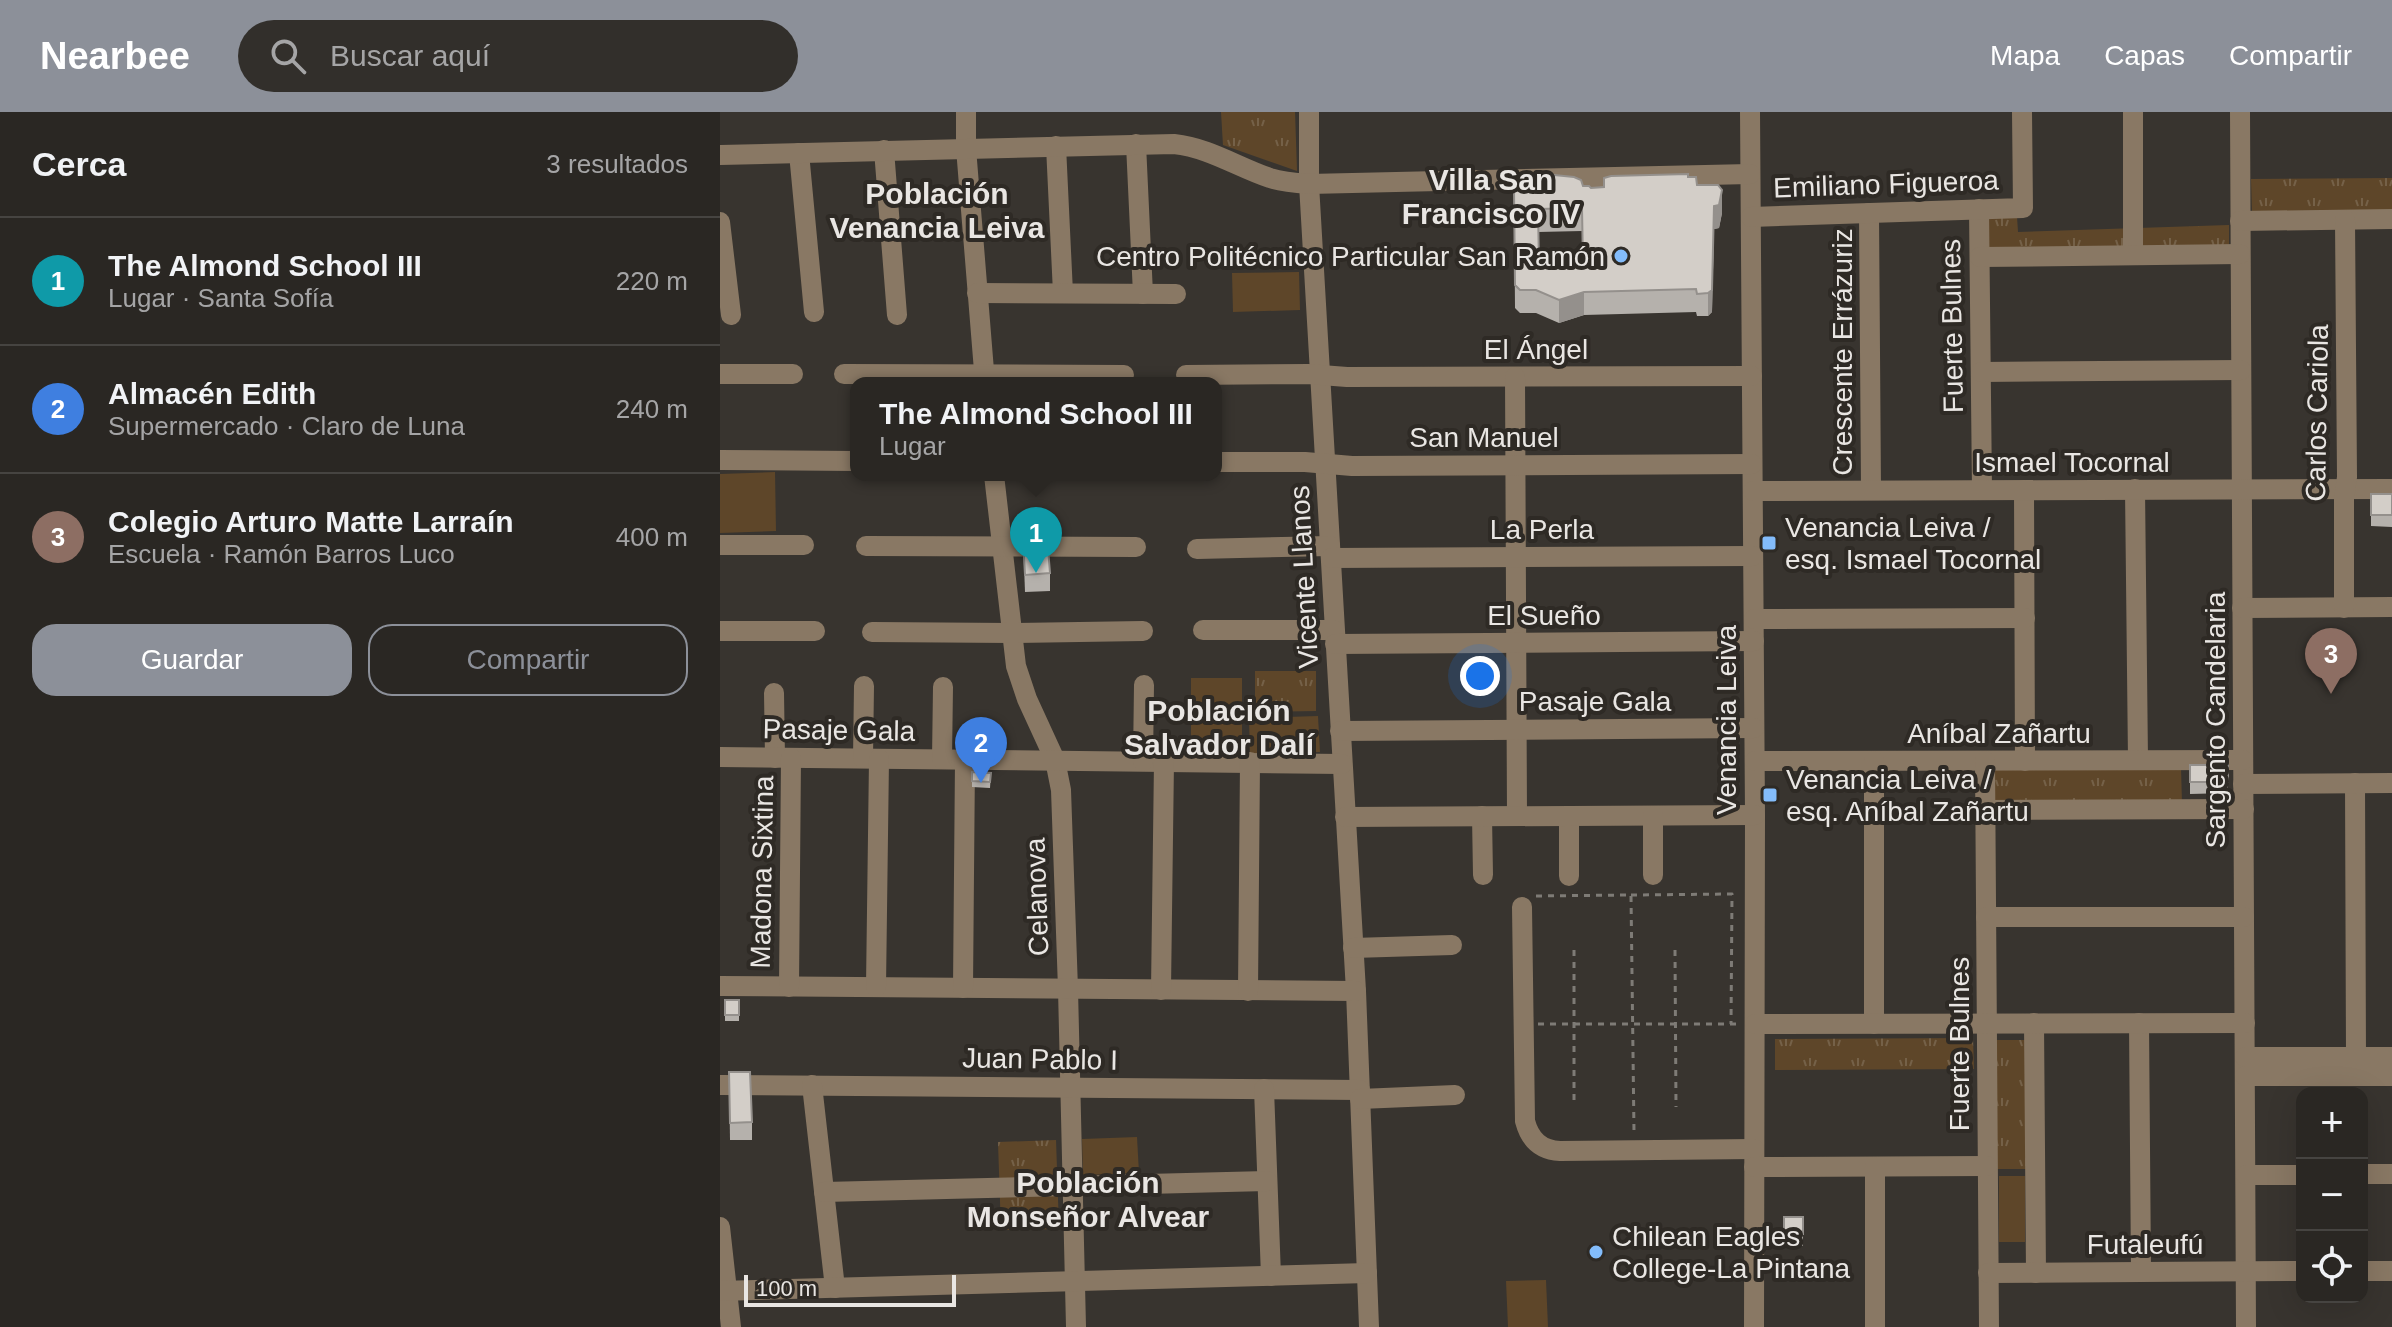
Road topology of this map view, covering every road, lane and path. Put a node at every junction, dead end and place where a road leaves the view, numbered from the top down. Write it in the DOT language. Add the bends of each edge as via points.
graph roads {
  1 [pos="966,112"];
  2 [pos="1309,112"];
  3 [pos="1750,112"];
  4 [pos="2022,112"];
  5 [pos="2133,112"];
  6 [pos="2240,112"];
  7 [pos="1136,144"];
  8 [pos="1056,146"];
  9 [pos="966,148"];
  10 [pos="884,150"];
  11 [pos="799,153"];
  12 [pos="720,155"];
  13 [pos="1750,174"];
  14 [pos="1309,184"];
  15 [pos="1979,209"];
  16 [pos="1869,213"];
  17 [pos="1751,217"];
  18 [pos="2392,219"];
  19 [pos="2345,220"];
  20 [pos="2240,221"];
  21 [pos="720,222"];
  22 [pos="2240,254"];
  23 [pos="2133,255"];
  24 [pos="1980,257"];
  25 [pos="977,293"];
  26 [pos="1063,293"];
  27 [pos="1143,294"];
  28 [pos="1176,294"];
  29 [pos="814,312"];
  30 [pos="731,315"];
  31 [pos="897,315"];
  32 [pos="2241,370"];
  33 [pos="1981,372"];
  34 [pos="720,374"];
  35 [pos="793,374"];
  36 [pos="844,374"];
  37 [pos="1124,375"];
  38 [pos="1186,375"];
  39 [pos="1320,376"];
  40 [pos="1752,376"];
  41 [pos="929,377"];
  42 [pos="985,377"];
  43 [pos="1054,377"];
  44 [pos="1515,377"];
  45 [pos="720,460"];
  46 [pos="850,461"];
  47 [pos="1222,462"];
  48 [pos="1752,464"];
  49 [pos="1326,465"];
  50 [pos="1515,465"];
  51 [pos="995,481"];
  52 [pos="2135,489"];
  53 [pos="2242,489"];
  54 [pos="2345,489"];
  55 [pos="2392,489"];
  56 [pos="1871,490"];
  57 [pos="1982,490"];
  58 [pos="2024,490"];
  59 [pos="1753,491"];
  60 [pos="720,545"];
  61 [pos="804,545"];
  62 [pos="1001,545"];
  63 [pos="866,546"];
  64 [pos="1136,547"];
  65 [pos="1197,549"];
  66 [pos="1331,552"];
  67 [pos="1753,556"];
  68 [pos="1516,557"];
  69 [pos="2392,607"];
  70 [pos="2242,608"];
  71 [pos="2344,608"];
  72 [pos="2025,618"];
  73 [pos="1754,619"];
  74 [pos="1203,630"];
  75 [pos="720,631"];
  76 [pos="815,631"];
  77 [pos="1143,631"];
  78 [pos="872,632"];
  79 [pos="1011,633"];
  80 [pos="1335,637"];
  81 [pos="1754,641"];
  82 [pos="1516,643"];
  83 [pos="1144,685"];
  84 [pos="864,686"];
  85 [pos="943,687"];
  86 [pos="774,693"];
  87 [pos="1754,728"];
  88 [pos="1517,730"];
  89 [pos="1340,731"];
  90 [pos="720,757"];
  91 [pos="783,758"];
  92 [pos="871,758"];
  93 [pos="942,759"];
  94 [pos="965,760"];
  95 [pos="1055,760"];
  96 [pos="2138,760"];
  97 [pos="2243,760"];
  98 [pos="1143,761"];
  99 [pos="1164,761"];
  100 [pos="1755,761"];
  101 [pos="1874,761"];
  102 [pos="1985,761"];
  103 [pos="2025,761"];
  104 [pos="1250,762"];
  105 [pos="1342,764"];
  106 [pos="2349,783"];
  107 [pos="2392,783"];
  108 [pos="2243,784"];
  109 [pos="2244,809"];
  110 [pos="1985,810"];
  111 [pos="1755,815"];
  112 [pos="1482,816"];
  113 [pos="1517,816"];
  114 [pos="1569,816"];
  115 [pos="1653,816"];
  116 [pos="1345,817"];
  117 [pos="1483,875"];
  118 [pos="1653,875"];
  119 [pos="1569,876"];
  120 [pos="1631,895"];
  121 [pos="1522,907"];
  122 [pos="1986,917"];
  123 [pos="2244,917"];
  124 [pos="1452,945"];
  125 [pos="1353,948"];
  126 [pos="1574,950"];
  127 [pos="1675,950"];
  128 [pos="720,986"];
  129 [pos="789,987"];
  130 [pos="876,987"];
  131 [pos="963,988"];
  132 [pos="1068,989"];
  133 [pos="1161,990"];
  134 [pos="1248,991"];
  135 [pos="1356,991"];
  136 [pos="1987,1023"];
  137 [pos="2034,1023"];
  138 [pos="2139,1023"];
  139 [pos="2245,1023"];
  140 [pos="1523,1024"];
  141 [pos="1574,1024"];
  142 [pos="1633,1024"];
  143 [pos="1676,1024"];
  144 [pos="1731,1024"];
  145 [pos="1755,1024"];
  146 [pos="1874,1024"];
  147 [pos="2350,1057"];
  148 [pos="2392,1057"];
  149 [pos="2245,1067"];
  150 [pos="2392,1076"];
  151 [pos="720,1085"];
  152 [pos="812,1085"];
  153 [pos="1070,1088"];
  154 [pos="1264,1089"];
  155 [pos="1360,1094"];
  156 [pos="1455,1095"];
  157 [pos="1574,1103"];
  158 [pos="1676,1107"];
  159 [pos="1634,1151"];
  160 [pos="1754,1158"];
  161 [pos="1987,1166"];
  162 [pos="1875,1167"];
  163 [pos="2368,1174"];
  164 [pos="2392,1174"];
  165 [pos="2246,1175"];
  166 [pos="2296,1175"];
  167 [pos="1267,1181"];
  168 [pos="1073,1186"];
  169 [pos="824,1192"];
  170 [pos="720,1227"];
  171 [pos="2296,1271"];
  172 [pos="2368,1271"];
  173 [pos="2392,1271"];
  174 [pos="2141,1272"];
  175 [pos="2246,1272"];
  176 [pos="1367,1273"];
  177 [pos="1988,1273"];
  178 [pos="2036,1273"];
  179 [pos="1271,1276"];
  180 [pos="1075,1281"];
  181 [pos="835,1288"];
  182 [pos="724,1291"];
  183 [pos="731,1327"];
  184 [pos="1076,1327"];
  185 [pos="1369,1327"];
  186 [pos="1754,1327"];
  187 [pos="1875,1327"];
  188 [pos="1989,1327"];
  189 [pos="2246,1327"];
  1 -- 9 [label="street"];
  2 -- 14 [label="street, Vicente Llanos"];
  3 -- 13 [label="street, Venancia Leiva"];
  4 -- 15 [label="street, Emiliano Figueroa" via="2023,208"];
  5 -- 23 [label="street"];
  6 -- 20 [label="street, Sargento Candelaria"];
  7 -- 8 [label="street"];
  7 -- 14 [label="street" via="1202,148 1269,178"];
  7 -- 27 [label="street"];
  8 -- 9 [label="street"];
  8 -- 26 [label="street"];
  9 -- 10 [label="street"];
  9 -- 25 [label="street"];
  10 -- 11 [label="street"];
  10 -- 31 [label="street"];
  11 -- 12 [label="street"];
  11 -- 29 [label="street"];
  13 -- 14 [label="street"];
  13 -- 17 [label="street, Venancia Leiva"];
  14 -- 39 [label="street, Vicente Llanos"];
  15 -- 16 [label="street, Emiliano Figueroa"];
  15 -- 24 [label="street, Fuerte Bulnes"];
  16 -- 17 [label="street, Emiliano Figueroa"];
  16 -- 56 [label="street, Crescente Errázuriz"];
  17 -- 40 [label="street, Venancia Leiva"];
  18 -- 19 [label="street"];
  19 -- 20 [label="street"];
  19 -- 54 [label="street, Carlos Cariola"];
  20 -- 22 [label="street, Sargento Candelaria"];
  21 -- 30 [label="street"];
  22 -- 23 [label="street"];
  22 -- 32 [label="street, Sargento Candelaria"];
  23 -- 24 [label="street"];
  24 -- 33 [label="street, Fuerte Bulnes"];
  25 -- 26 [label="street"];
  25 -- 42 [label="street"];
  26 -- 27 [label="street"];
  27 -- 28 [label="street"];
  32 -- 33 [label="street"];
  32 -- 53 [label="street, Sargento Candelaria"];
  33 -- 57 [label="street, Fuerte Bulnes"];
  34 -- 35 [label="street"];
  36 -- 41 [label="street"];
  37 -- 43 [label="street"];
  38 -- 39 [label="street, El Ángel"];
  39 -- 44 [label="street, El Ángel"];
  39 -- 49 [label="street, Vicente Llanos"];
  40 -- 44 [label="street, El Ángel"];
  40 -- 48 [label="street, Venancia Leiva"];
  44 -- 50 [label="street"];
  45 -- 46 [label="street"];
  47 -- 49 [label="street, San Manuel"];
  48 -- 50 [label="street, San Manuel"];
  48 -- 59 [label="street, Venancia Leiva"];
  49 -- 50 [label="street, San Manuel"];
  49 -- 66 [label="street, Vicente Llanos"];
  50 -- 68 [label="street"];
  51 -- 62 [label="street, Celanova"];
  52 -- 53 [label="street, Ismael Tocornal"];
  52 -- 58 [label="street, Ismael Tocornal"];
  52 -- 96 [label="street"];
  53 -- 54 [label="street, Ismael Tocornal"];
  53 -- 70 [label="street, Sargento Candelaria"];
  54 -- 55 [label="street, Ismael Tocornal"];
  54 -- 71 [label="street, Carlos Cariola"];
  56 -- 57 [label="street, Ismael Tocornal"];
  56 -- 59 [label="street, Ismael Tocornal"];
  57 -- 58 [label="street, Ismael Tocornal"];
  58 -- 72 [label="street"];
  59 -- 67 [label="street, Venancia Leiva"];
  60 -- 61 [label="street"];
  62 -- 63 [label="street"];
  62 -- 64 [label="street"];
  62 -- 79 [label="street, Celanova"];
  65 -- 66 [label="street, La Perla"];
  66 -- 68 [label="street, La Perla"];
  66 -- 80 [label="street, Vicente Llanos"];
  67 -- 68 [label="street, La Perla"];
  67 -- 73 [label="street, Venancia Leiva"];
  68 -- 82 [label="street"];
  69 -- 71 [label="street"];
  70 -- 71 [label="street"];
  70 -- 97 [label="street, Sargento Candelaria"];
  72 -- 73 [label="street"];
  72 -- 103 [label="street"];
  73 -- 81 [label="street, Venancia Leiva"];
  74 -- 80 [label="street, El Sueño"];
  75 -- 76 [label="street"];
  77 -- 79 [label="street"];
  78 -- 79 [label="street"];
  79 -- 95 [label="street, Celanova" via="1019,677"];
  80 -- 82 [label="street, El Sueño"];
  80 -- 89 [label="street, Vicente Llanos"];
  81 -- 82 [label="street, El Sueño"];
  81 -- 87 [label="street, Venancia Leiva"];
  82 -- 88 [label="street"];
  83 -- 98 [label="street"];
  84 -- 92 [label="street"];
  85 -- 93 [label="street"];
  86 -- 91 [label="street, Madona Sixtina"];
  87 -- 88 [label="street, Pasaje Gala"];
  87 -- 100 [label="street, Venancia Leiva"];
  88 -- 89 [label="street, Pasaje Gala"];
  88 -- 113 [label="street"];
  89 -- 105 [label="street, Vicente Llanos"];
  90 -- 91 [label="street, Pasaje Gala"];
  91 -- 92 [label="street, Pasaje Gala"];
  91 -- 129 [label="street, Madona Sixtina"];
  92 -- 93 [label="street, Pasaje Gala"];
  92 -- 130 [label="street"];
  93 -- 94 [label="street, Pasaje Gala"];
  94 -- 95 [label="street, Pasaje Gala"];
  94 -- 131 [label="street"];
  95 -- 98 [label="street, Pasaje Gala"];
  95 -- 132 [label="street, Celanova" via="1061,790"];
  96 -- 97 [label="street, Aníbal Zañartu"];
  96 -- 103 [label="street, Aníbal Zañartu"];
  97 -- 108 [label="street, Sargento Candelaria"];
  98 -- 99 [label="street, Pasaje Gala"];
  99 -- 104 [label="street, Pasaje Gala"];
  99 -- 133 [label="street"];
  100 -- 101 [label="street, Aníbal Zañartu"];
  100 -- 111 [label="street, Venancia Leiva"];
  101 -- 102 [label="street, Aníbal Zañartu"];
  101 -- 146 [label="street"];
  102 -- 103 [label="street, Aníbal Zañartu"];
  102 -- 110 [label="street, Fuerte Bulnes"];
  104 -- 105 [label="street, Pasaje Gala"];
  104 -- 134 [label="street"];
  105 -- 116 [label="street, Vicente Llanos"];
  106 -- 107 [label="street"];
  106 -- 108 [label="street"];
  106 -- 147 [label="street"];
  108 -- 109 [label="street, Sargento Candelaria"];
  109 -- 110 [label="street"];
  109 -- 123 [label="street, Sargento Candelaria"];
  110 -- 122 [label="street, Fuerte Bulnes"];
  111 -- 115 [label="street"];
  111 -- 145 [label="street, Venancia Leiva"];
  112 -- 113 [label="street"];
  112 -- 116 [label="street"];
  112 -- 117 [label="street"];
  113 -- 114 [label="street"];
  114 -- 115 [label="street"];
  114 -- 119 [label="street"];
  115 -- 118 [label="street"];
  116 -- 125 [label="street, Vicente Llanos"];
  120 -- 121 [label="path" via="1528,896"];
  120 -- 142 [label="path"];
  120 -- 144 [label="path" via="1732,894"];
  121 -- 140 [label="street"];
  122 -- 123 [label="street"];
  122 -- 136 [label="street, Fuerte Bulnes"];
  123 -- 139 [label="street, Sargento Candelaria"];
  124 -- 125 [label="street"];
  125 -- 135 [label="street, Vicente Llanos"];
  126 -- 141 [label="path"];
  127 -- 143 [label="path"];
  128 -- 129 [label="street"];
  129 -- 130 [label="street"];
  130 -- 131 [label="street"];
  131 -- 132 [label="street"];
  132 -- 133 [label="street"];
  132 -- 153 [label="street, Celanova"];
  133 -- 134 [label="street"];
  134 -- 135 [label="street"];
  135 -- 155 [label="street, Vicente Llanos"];
  136 -- 137 [label="street"];
  136 -- 146 [label="street"];
  136 -- 161 [label="street, Fuerte Bulnes"];
  137 -- 138 [label="street"];
  137 -- 178 [label="street"];
  138 -- 139 [label="street"];
  138 -- 174 [label="street"];
  139 -- 149 [label="street, Sargento Candelaria"];
  140 -- 141 [label="path"];
  140 -- 159 [label="street" via="1525,1121 1533,1139 1552,1151"];
  141 -- 142 [label="path"];
  141 -- 157 [label="path"];
  142 -- 143 [label="path"];
  142 -- 159 [label="path"];
  143 -- 144 [label="path"];
  143 -- 158 [label="path"];
  144 -- 145 [label="path"];
  145 -- 146 [label="street"];
  145 -- 160 [label="street, Venancia Leiva"];
  147 -- 148 [label="street"];
  147 -- 149 [label="street"];
  149 -- 150 [label="street"];
  149 -- 165 [label="street, Sargento Candelaria"];
  151 -- 152 [label="street, Juan Pablo I"];
  152 -- 153 [label="street, Juan Pablo I"];
  152 -- 169 [label="street"];
  153 -- 154 [label="street, Juan Pablo I"];
  153 -- 168 [label="street, Celanova"];
  154 -- 155 [label="street, Juan Pablo I"];
  154 -- 167 [label="street"];
  155 -- 156 [label="street, Juan Pablo I"];
  155 -- 176 [label="street, Vicente Llanos"];
  159 -- 160 [label="street"];
  160 -- 162 [label="street"];
  160 -- 186 [label="street, Venancia Leiva"];
  161 -- 162 [label="street"];
  161 -- 177 [label="street, Fuerte Bulnes"];
  162 -- 187 [label="street"];
  163 -- 164 [label="street"];
  165 -- 166 [label="street"];
  165 -- 175 [label="street, Sargento Candelaria"];
  167 -- 168 [label="street"];
  167 -- 179 [label="street"];
  168 -- 169 [label="street"];
  168 -- 180 [label="street, Celanova"];
  169 -- 181 [label="street"];
  170 -- 182 [label="street"];
  171 -- 175 [label="street, Futaleufú"];
  172 -- 173 [label="street"];
  174 -- 175 [label="street, Futaleufú"];
  174 -- 178 [label="street, Futaleufú"];
  175 -- 189 [label="street, Sargento Candelaria"];
  176 -- 179 [label="street"];
  176 -- 185 [label="street, Vicente Llanos"];
  177 -- 178 [label="street, Futaleufú"];
  177 -- 188 [label="street, Fuerte Bulnes"];
  179 -- 180 [label="street"];
  180 -- 181 [label="street"];
  180 -- 184 [label="street, Celanova"];
  181 -- 182 [label="street"];
  182 -- 183 [label="street"];
}
